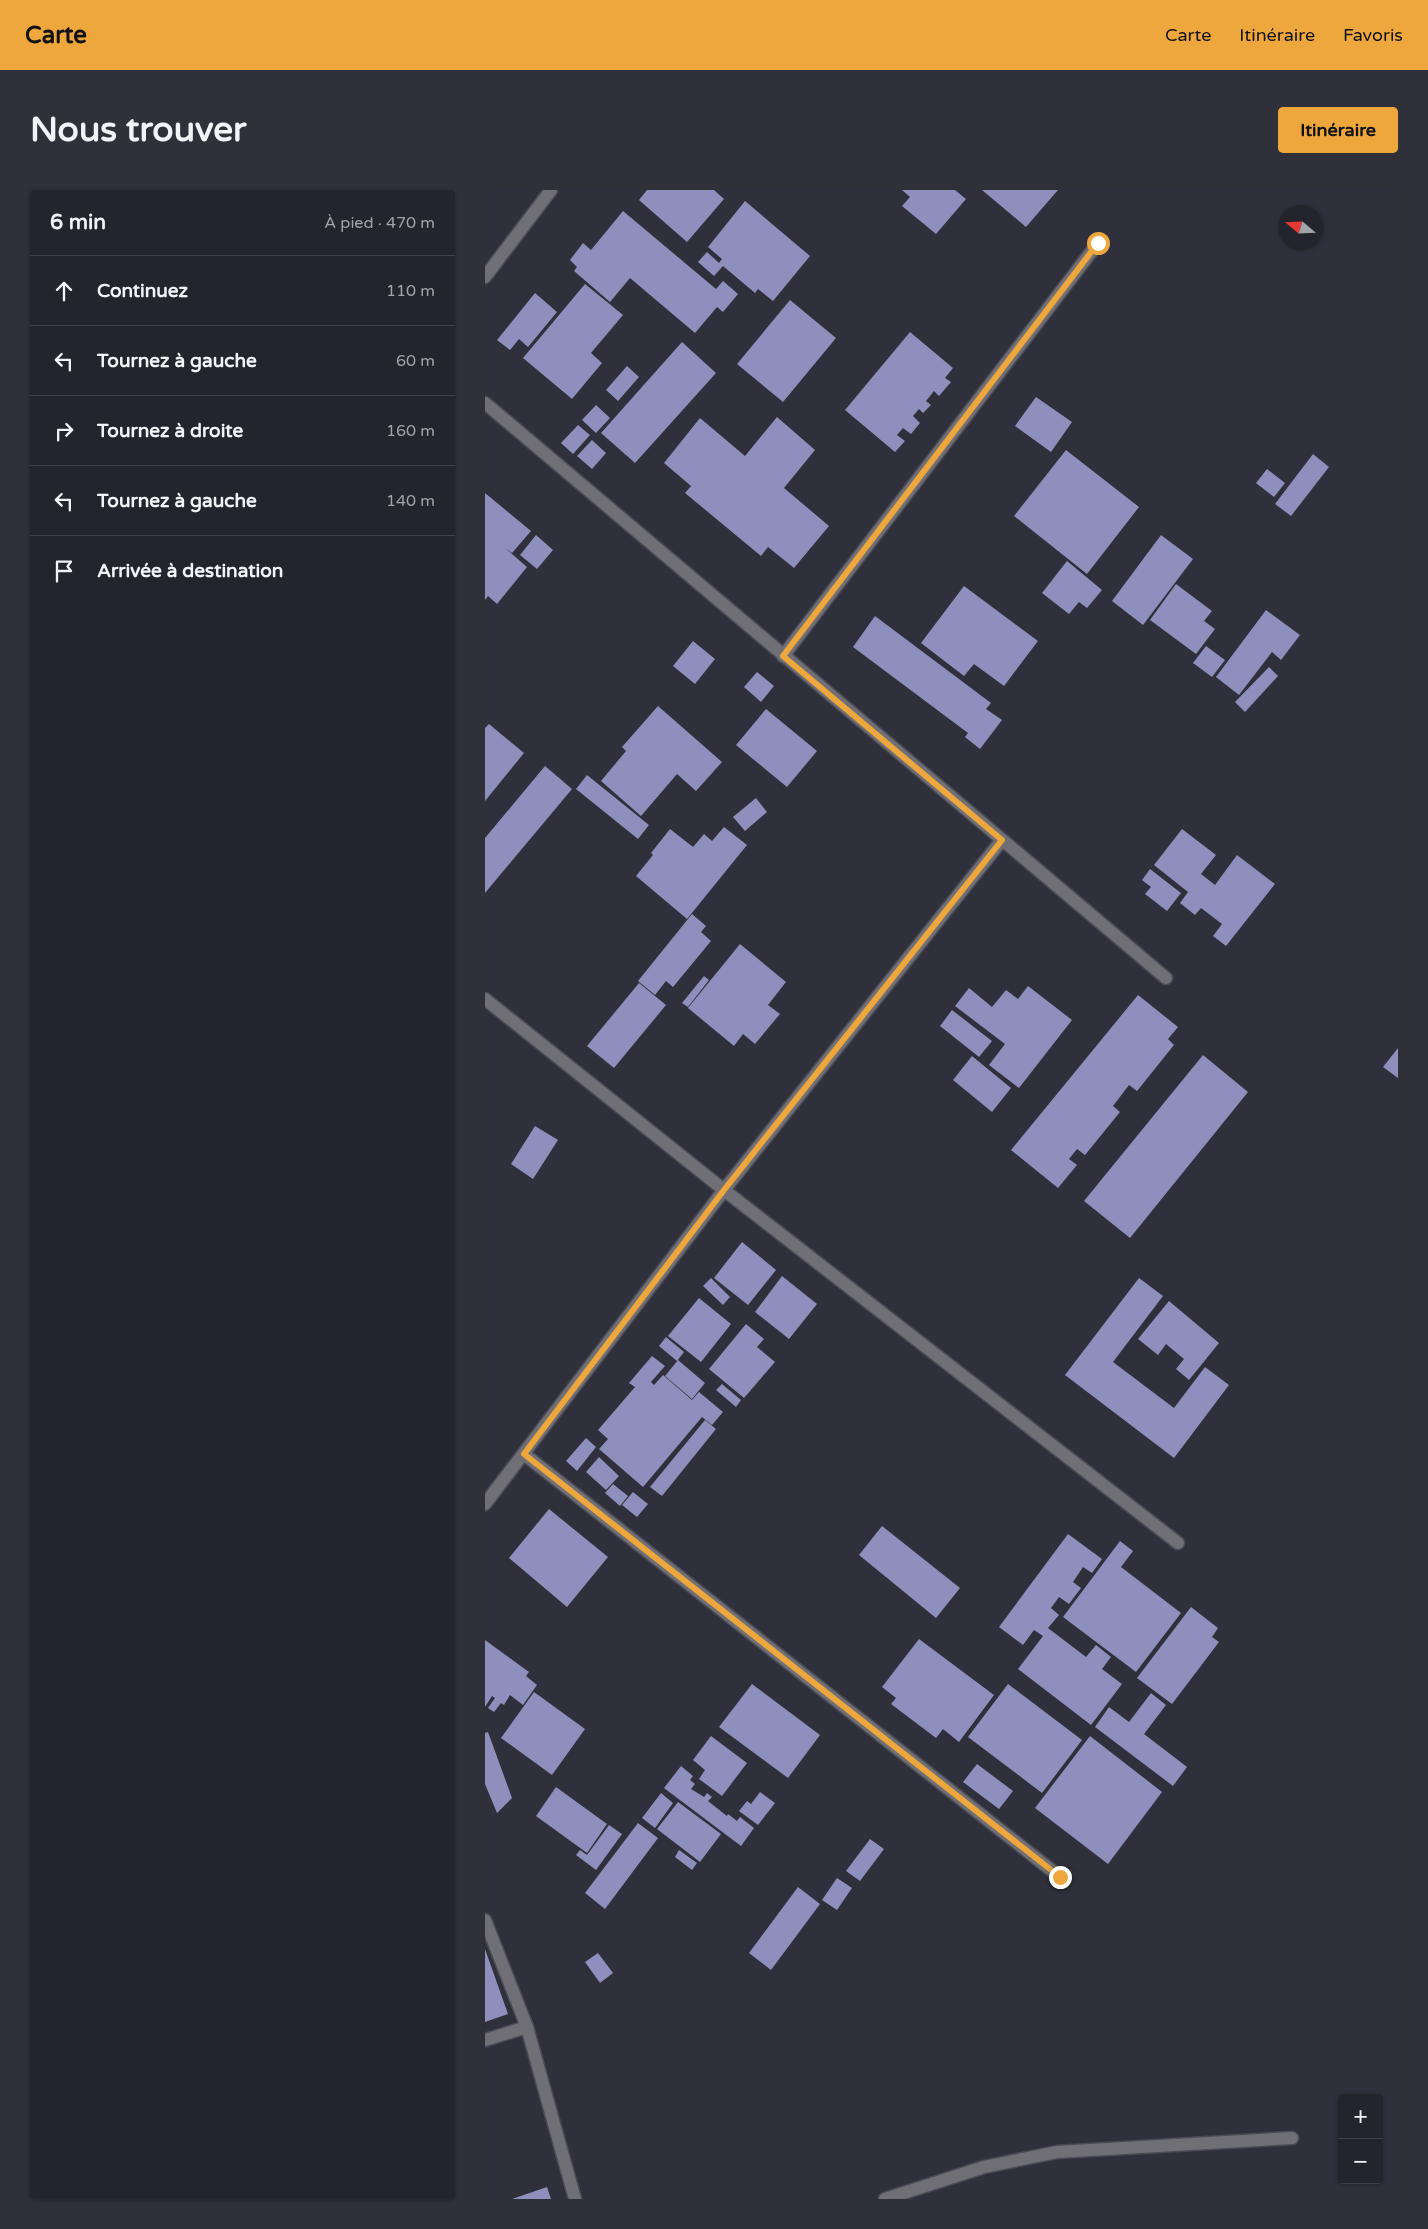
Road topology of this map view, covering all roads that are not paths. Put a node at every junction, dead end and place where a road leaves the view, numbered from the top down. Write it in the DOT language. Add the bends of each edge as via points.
graph roads {
  1 [pos="551,190"];
  2 [pos="1098,243"];
  3 [pos="485,277"];
  4 [pos="485,403"];
  5 [pos="783,656"];
  6 [pos="1002,840"];
  7 [pos="1166,978"];
  8 [pos="485,999"];
  9 [pos="724,1190"];
  10 [pos="524,1454"];
  11 [pos="485,1504"];
  12 [pos="1177,1543"];
  13 [pos="1060,1877"];
  14 [pos="485,1920"];
  15 [pos="527,2027"];
  16 [pos="485,2040"];
  17 [pos="1292,2138"];
  18 [pos="575,2199"];
  19 [pos="885,2199"];
  1 -- 3 [label="street"];
  2 -- 5 [label="street"];
  4 -- 5 [label="street"];
  5 -- 6 [label="street"];
  6 -- 7 [label="street"];
  6 -- 9 [label="street"];
  8 -- 9 [label="street"];
  9 -- 10 [label="street"];
  9 -- 12 [label="street"];
  10 -- 11 [label="street"];
  10 -- 13 [label="street"];
  14 -- 15 [label="street"];
  15 -- 16 [label="street"];
  15 -- 18 [label="street"];
  17 -- 19 [label="street" via="1057,2152 984,2166"];
}
